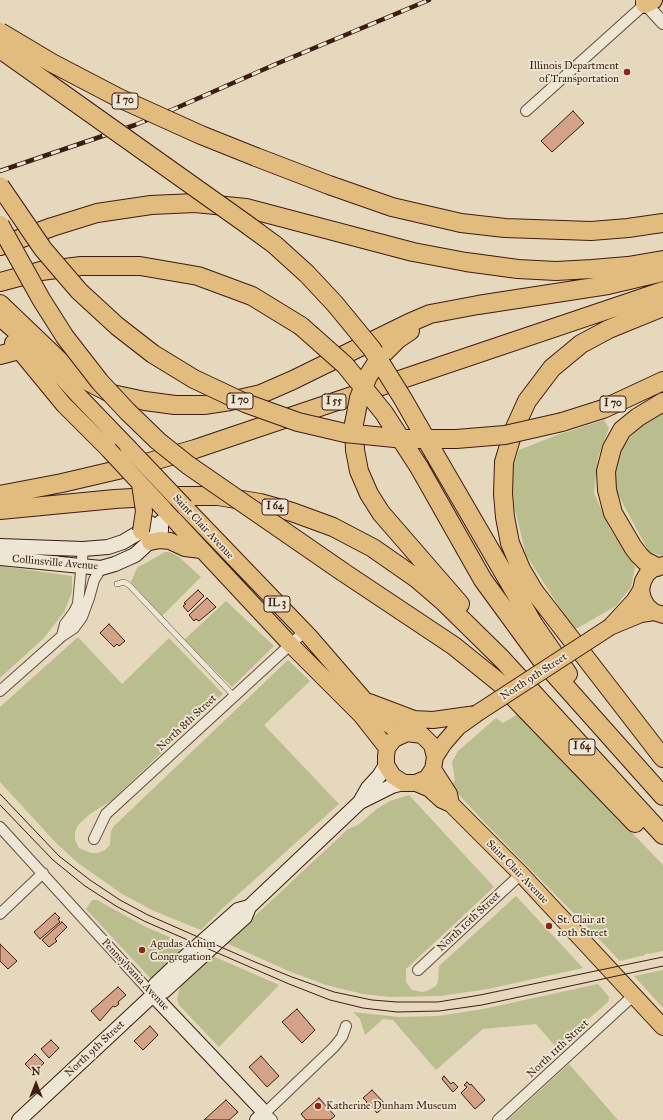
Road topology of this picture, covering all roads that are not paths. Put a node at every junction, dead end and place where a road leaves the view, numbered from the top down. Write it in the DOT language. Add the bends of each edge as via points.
graph roads {
  1 [pos="647,1"];
  2 [pos="663,23"];
  3 [pos="0,32"];
  4 [pos="0,49"];
  5 [pos="526,111"];
  6 [pos="0,186"];
  7 [pos="663,223"];
  8 [pos="0,225"];
  9 [pos="0,246"];
  10 [pos="663,260"];
  11 [pos="663,272"];
  12 [pos="0,282"];
  13 [pos="663,291"];
  14 [pos="0,304"];
  15 [pos="663,307"];
  16 [pos="451,310"];
  17 [pos="0,318"];
  18 [pos="0,326"];
  19 [pos="19,350"];
  20 [pos="38,352"];
  21 [pos="0,354"];
  22 [pos="663,381"];
  23 [pos="663,402"];
  24 [pos="140,484"];
  25 [pos="0,494"];
  26 [pos="0,510"];
  27 [pos="170,512"];
  28 [pos="146,536"];
  29 [pos="0,546"];
  30 [pos="83,549"];
  31 [pos="201,550"];
  32 [pos="0,558"];
  33 [pos="660,566"];
  34 [pos="81,567"];
  35 [pos="101,568"];
  36 [pos="117,584"];
  37 [pos="641,590"];
  38 [pos="659,613"];
  39 [pos="610,627"];
  40 [pos="304,632"];
  41 [pos="62,636"];
  42 [pos="290,644"];
  43 [pos="502,659"];
  44 [pos="0,691"];
  45 [pos="234,696"];
  46 [pos="368,702"];
  47 [pos="476,714"];
  48 [pos="458,727"];
  49 [pos="414,734"];
  50 [pos="388,748"];
  51 [pos="663,758"];
  52 [pos="434,763"];
  53 [pos="386,765"];
  54 [pos="663,780"];
  55 [pos="410,783"];
  56 [pos="663,796"];
  57 [pos="360,802"];
  58 [pos="451,804"];
  59 [pos="0,827"];
  60 [pos="663,835"];
  61 [pos="94,839"];
  62 [pos="663,844"];
  63 [pos="42,873"];
  64 [pos="521,874"];
  65 [pos="0,914"];
  66 [pos="418,970"];
  67 [pos="153,995"];
  68 [pos="634,996"];
  69 [pos="346,1026"];
  70 [pos="663,1028"];
  71 [pos="265,1118"];
  72 [pos="19,1120"];
  73 [pos="498,1120"];
  1 -- 2 [label="street"];
  1 -- 5 [label="street"];
  3 -- 7 [label="highway, I 70, bridge" via="119,98 256,157 392,207 461,223 505,228 591,231"];
  4 -- 54 [label="highway, bridge" via="245,223 307,274 336,304 372,349 403,398 534,626 573,681"];
  6 -- 22 [label="highway, I 70, bridge" via="43,249 79,291 117,326 154,354 194,378 245,403 298,422 345,432 404,439 456,439 505,435 562,422 603,409"];
  8 -- 62 [label="highway, bridge" via="65,337 100,382 158,441 188,465 454,646 501,684 642,829"];
  9 -- 10 [label="highway" via="97,214 151,205 195,203 246,208 414,252 518,269 592,269"];
  11 -- 16 [label="highway" via="608,285"];
  12 -- 56 [label="highway, I 64, bridge" via="41,271 81,266 140,266 198,276 252,296 301,326 345,365 384,413 419,467 483,580 535,652"];
  13 -- 25 [label="highway, I 55" via="194,449 124,469"];
  14 -- 16 [label="highway" via="68,368 87,381 112,394 175,405 230,402 262,394 409,323 430,314"];
  15 -- 51 [label="highway" via="609,329 581,344 552,368 527,401 513,432 504,462 503,494 510,543 534,591"];
  16 -- 43 [label="highway, bridge" via="398,339 381,356 368,376 359,398 354,424 354,450 359,471 381,513 487,635"];
  17 -- 20 [label="main road, Saint Clair Avenue / IL 3"];
  18 -- 19 [label="main road, Saint Clair Avenue"];
  19 -- 20 [label="highway"];
  19 -- 21 [label="highway"];
  19 -- 24 [label="main road, Saint Clair Avenue, bridge" via="64,405"];
  20 -- 27 [label="main road, Saint Clair Avenue / IL 3, bridge" via="166,487"];
  23 -- 33 [label="highway" via="622,430 612,448 606,471 607,490 614,513 633,547 645,561"];
  24 -- 27 [label="main road, Saint Clair Avenue, bridge"];
  24 -- 28 [label="main road, bridge"];
  26 -- 43 [label="highway, I 64" via="115,499 218,496 260,503 292,512 333,527 373,548 410,574 445,604"];
  27 -- 28 [label="main road, Collinsville Avenue" via="151,522"];
  27 -- 31 [label="main road, Saint Clair Avenue"];
  27 -- 40 [label="main road, Saint Clair Avenue / IL 3" via="207,532"];
  28 -- 30 [label="main road, Collinsville Avenue" via="108,547"];
  28 -- 31 [label="main road" via="170,541 185,548"];
  28 -- 35 [label="main road, Collinsville Avenue" via="135,555"];
  29 -- 30 [label="main road, Collinsville Avenue"];
  30 -- 34 [label="street"];
  31 -- 42 [label="main road, Saint Clair Avenue"];
  32 -- 34 [label="main road, Collinsville Avenue"];
  33 -- 37 [label="main road, North 9th Street" via="645,576"];
  34 -- 35 [label="main road, Collinsville Avenue"];
  34 -- 41 [label="street" via="78,604 65,624"];
  35 -- 41 [label="street" via="94,580 82,617 74,628"];
  36 -- 45 [label="lane" via="124,582 129,585"];
  37 -- 38 [label="main road" via="646,604"];
  37 -- 39 [label="main road, North 9th Street"];
  38 -- 39 [label="main road, North 9th Street" via="643,614"];
  39 -- 47 [label="main road, North 9th Street, bridge"];
  40 -- 42 [label="street, North 8th Street"];
  40 -- 46 [label="main road, Saint Clair Avenue / IL 3"];
  41 -- 44 [label="street"];
  42 -- 45 [label="street, North 8th Street"];
  42 -- 50 [label="main road, Saint Clair Avenue" via="361,715"];
  43 -- 60 [label="highway, I 64"];
  45 -- 61 [label="street, North 8th Street" via="106,814"];
  46 -- 47 [label="main road" via="414,719 433,720"];
  46 -- 49 [label="main road, Saint Clair Avenue / IL 3" via="380,718 395,729"];
  47 -- 48 [label="main road, North 9th Street"];
  48 -- 49 [label="main road, North 9th Street" via="432,734"];
  48 -- 52 [label="main road, North 9th Street" via="444,743"];
  49 -- 50 [label="main road" via="394,739"];
  49 -- 52 [label="main road" via="432,745"];
  50 -- 53 [label="main road"];
  52 -- 55 [label="main road" via="427,778"];
  52 -- 58 [label="main road, Saint Clair Avenue"];
  53 -- 55 [label="main road" via="393,776"];
  53 -- 57 [label="main road, North 9th Street"];
  55 -- 57 [label="main road, North 9th Street" via="392,786"];
  55 -- 58 [label="main road, Saint Clair Avenue" via="430,789"];
  57 -- 67 [label="main road, North 9th Street" via="249,907 245,917 164,991"];
  58 -- 64 [label="main road, Saint Clair Avenue"];
  59 -- 63 [label="street, Pennsylvania Avenue"];
  63 -- 65 [label="street"];
  63 -- 67 [label="street, Pennsylvania Avenue"];
  64 -- 66 [label="street, North 10th Street"];
  64 -- 68 [label="main road, Saint Clair Avenue"];
  67 -- 71 [label="main road, Pennsylvania Avenue"];
  67 -- 72 [label="main road, North 9th Street"];
  68 -- 70 [label="main road, Saint Clair Avenue"];
  68 -- 73 [label="street, North 11th Street"];
  69 -- 71 [label="street" via="334,1047"];
}
